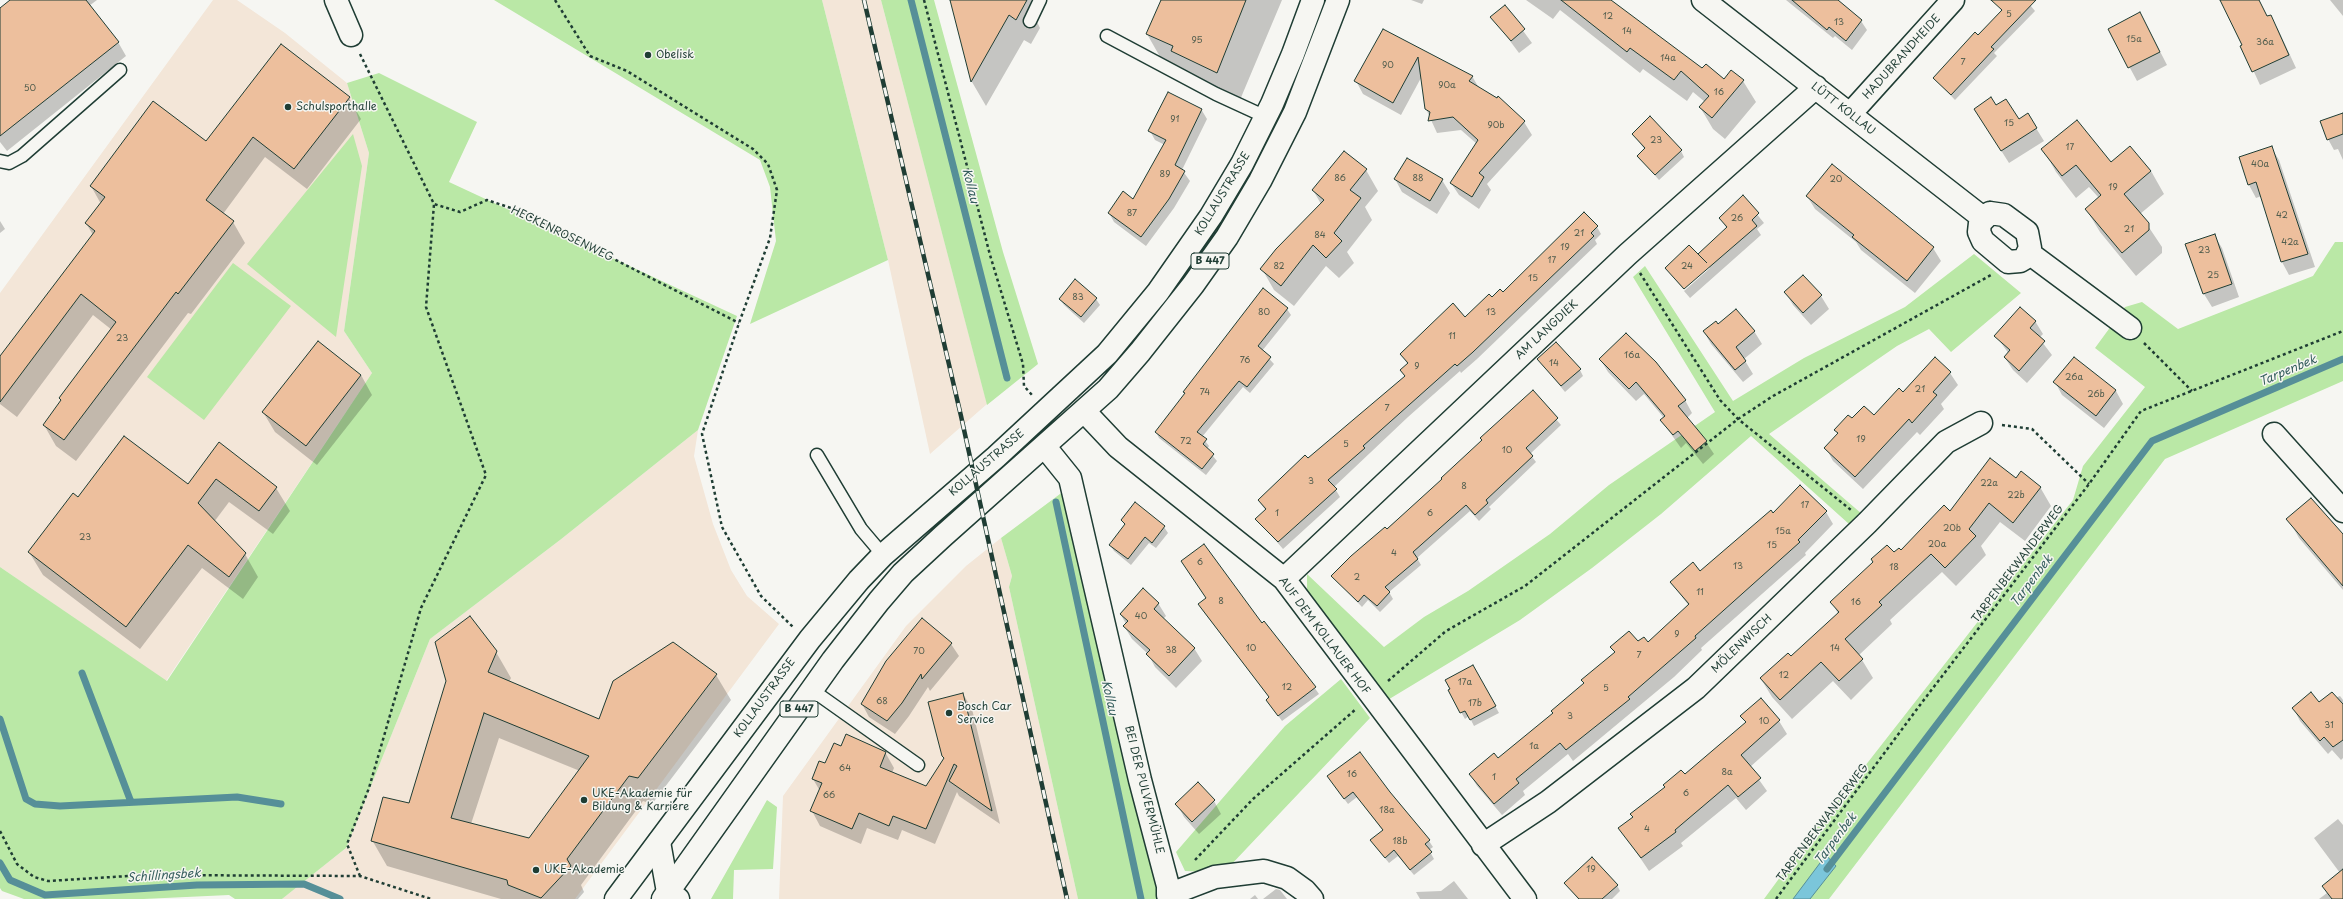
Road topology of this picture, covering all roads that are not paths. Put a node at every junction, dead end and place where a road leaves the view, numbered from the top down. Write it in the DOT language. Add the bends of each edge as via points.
graph roads {
  1 [pos="1040,0"];
  2 [pos="1312,0"];
  3 [pos="1338,0"];
  4 [pos="1704,0"];
  5 [pos="1953,0"];
  6 [pos="1030,21"];
  7 [pos="1107,36"];
  8 [pos="120,70"];
  9 [pos="1816,87"];
  10 [pos="1850,114"];
  11 [pos="1266,117"];
  12 [pos="0,161"];
  13 [pos="1982,218"];
  14 [pos="2029,253"];
  15 [pos="2130,328"];
  16 [pos="1084,411"];
  17 [pos="1981,423"];
  18 [pos="2274,434"];
  19 [pos="1045,447"];
  20 [pos="817,455"];
  21 [pos="2343,511"];
  22 [pos="883,555"];
  23 [pos="1284,579"];
  24 [pos="812,690"];
  25 [pos="918,765"];
  26 [pos="659,842"];
  27 [pos="1483,845"];
  28 [pos="669,897"];
  29 [pos="616,899"];
  30 [pos="1312,899"];
  31 [pos="1525,899"];
  1 -- 6 [label="lane"];
  2 -- 11 [label="street, KOLLAUSTRASSE / B 447" via="1293,54"];
  3 -- 16 [label="street, B 447" via="1295,112 1260,181 1227,237 1140,352 1108,389"];
  4 -- 9 [label="street, LÜTT KOLLAU"];
  5 -- 10 [label="street, HADUBRANDHEIDE"];
  7 -- 11 [label="lane" via="1216,94"];
  8 -- 12 [label="lane" via="22,156 9,162"];
  9 -- 10 [label="street, LÜTT KOLLAU"];
  9 -- 23 [label="street, AM LANGDIEK" via="1628,254"];
  10 -- 13 [label="street, LÜTT KOLLAU"];
  11 -- 22 [label="street, KOLLAUSTRASSE / B 447" via="1211,216 1158,292 1106,354 996,457"];
  13 -- 14 [label="street" via="1990,214 2000,214 2022,229 2030,237"];
  13 -- 14 [label="street" via="1979,227 1980,237 2002,259 2008,262 2020,261"];
  14 -- 15 [label="street"];
  16 -- 19 [label="street, B 447"];
  16 -- 23 [label="street, AUF DEM KOLLAUER HOF" via="1118,447"];
  17 -- 27 [label="street, MÖLENWISCH" via="1946,442 1867,523 1696,688 1548,802"];
  18 -- 21 [label="street"];
  19 -- 24 [label="street, B 447" via="903,574 879,600"];
  19 -- 30 [label="street, BEI DER PULVERMÜHLE" via="1070,478 1140,780 1168,886 1168,895 1214,877 1264,871 1287,878"];
  20 -- 22 [label="lane" via="860,529"];
  22 -- 26 [label="street, KOLLAUSTRASSE / B 447" via="826,617"];
  23 -- 27 [label="street, AUF DEM KOLLAUER HOF"];
  24 -- 25 [label="lane"];
  24 -- 28 [label="street, B 447"];
  26 -- 28 [label="street"];
  26 -- 29 [label="street, KOLLAUSTRASSE / B 447"];
  27 -- 31 [label="street, AUF DEM KOLLAUER HOF"];
}
